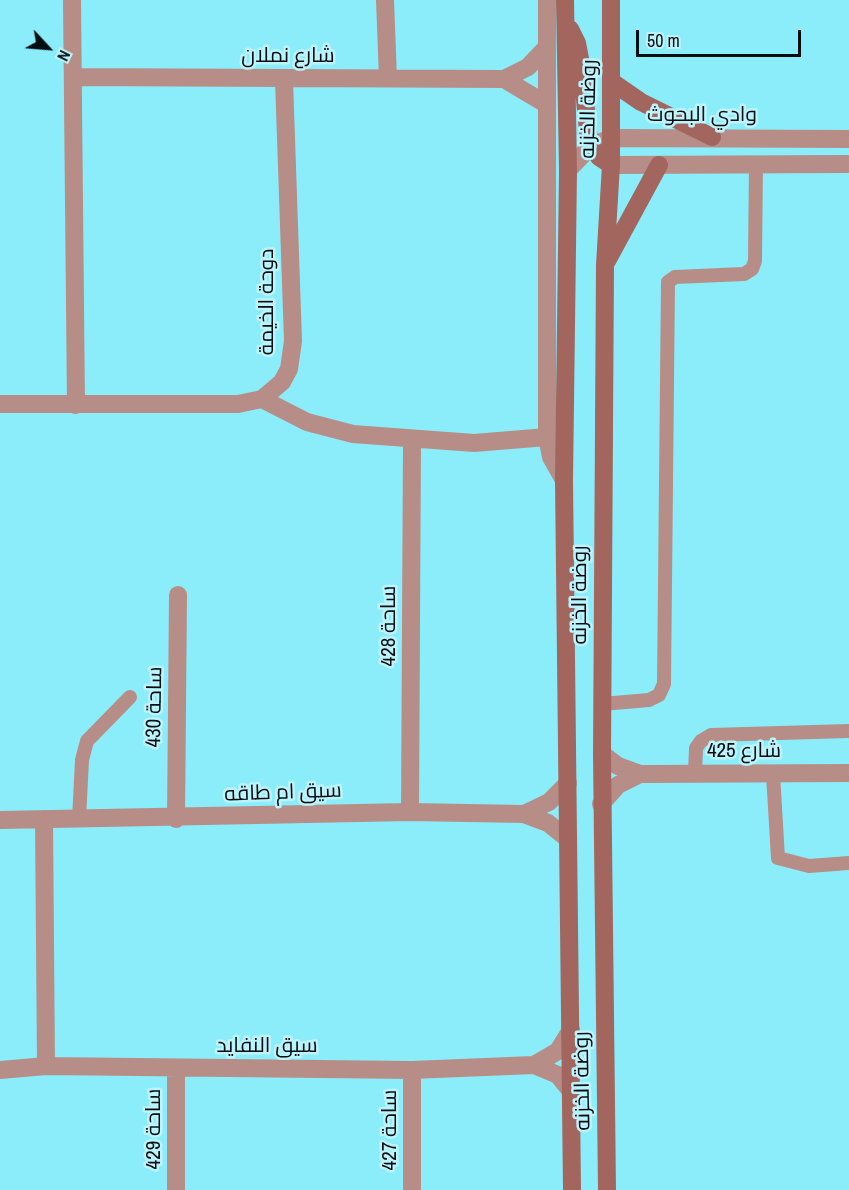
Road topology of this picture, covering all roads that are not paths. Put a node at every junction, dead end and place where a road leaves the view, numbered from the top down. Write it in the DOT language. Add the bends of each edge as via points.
graph roads {
  1 [pos="72,0"];
  2 [pos="385,0"];
  3 [pos="547,0"];
  4 [pos="565,0"];
  5 [pos="611,0"];
  6 [pos="565,19"];
  7 [pos="546,48"];
  8 [pos="73,77"];
  9 [pos="388,78"];
  10 [pos="504,79"];
  11 [pos="284,80"];
  12 [pos="612,82"];
  13 [pos="546,104"];
  14 [pos="712,137"];
  15 [pos="611,138"];
  16 [pos="849,139"];
  17 [pos="591,146"];
  18 [pos="756,164"];
  19 [pos="849,164"];
  20 [pos="611,165"];
  21 [pos="659,165"];
  22 [pos="568,170"];
  23 [pos="605,265"];
  24 [pos="262,399"];
  25 [pos="0,404"];
  26 [pos="76,405"];
  27 [pos="547,437"];
  28 [pos="412,440"];
  29 [pos="564,480"];
  30 [pos="178,595"];
  31 [pos="130,697"];
  32 [pos="602,704"];
  33 [pos="849,731"];
  34 [pos="602,754"];
  35 [pos="849,773"];
  36 [pos="640,774"];
  37 [pos="695,774"];
  38 [pos="773,774"];
  39 [pos="568,783"];
  40 [pos="602,804"];
  41 [pos="410,812"];
  42 [pos="524,814"];
  43 [pos="44,819"];
  44 [pos="79,819"];
  45 [pos="176,819"];
  46 [pos="0,820"];
  47 [pos="568,839"];
  48 [pos="849,863"];
  49 [pos="571,1030"];
  50 [pos="534,1065"];
  51 [pos="46,1066"];
  52 [pos="176,1068"];
  53 [pos="0,1070"];
  54 [pos="412,1070"];
  55 [pos="571,1091"];
  56 [pos="176,1190"];
  57 [pos="412,1190"];
  58 [pos="572,1190"];
  59 [pos="607,1190"];
  1 -- 8 [label="street"];
  2 -- 9 [label="street"];
  3 -- 7 [label="street"];
  4 -- 6 [label="street, روضة الخزنه"];
  5 -- 12 [label="street, روضة الخزنه"];
  6 -- 17 [label="street" via="580,54"];
  6 -- 22 [label="street, روضة الخزنه"];
  7 -- 10 [label="street, شارع نملان" via="528,67"];
  7 -- 13 [label="street"];
  8 -- 11 [label="street, شارع نملان"];
  8 -- 26 [label="street"];
  9 -- 10 [label="street, شارع نملان"];
  9 -- 11 [label="street, شارع نملان"];
  10 -- 13 [label="street"];
  11 -- 24 [label="street, دوحة الخيمة" via="292,355 282,382"];
  12 -- 14 [label="street" via="641,102"];
  12 -- 15 [label="street, روضة الخزنه"];
  13 -- 27 [label="street"];
  14 -- 15 [label="street, وادي البحوث"];
  14 -- 16 [label="street, وادي البحوث"];
  15 -- 17 [label="street, وادي البحوث"];
  15 -- 20 [label="street, روضة الخزنه"];
  17 -- 20 [label="street"];
  17 -- 22 [label="street, وادي البحوث"];
  18 -- 19 [label="street"];
  18 -- 21 [label="street"];
  18 -- 32 [label="lane" via="752,269 744,274 675,277 668,282 664,684 659,695 649,700"];
  20 -- 21 [label="street"];
  20 -- 23 [label="street, روضة الخزنه"];
  21 -- 23 [label="street"];
  22 -- 29 [label="street, روضة الخزنه"];
  23 -- 32 [label="street, روضة الخزنه"];
  24 -- 26 [label="street" via="238,404"];
  24 -- 28 [label="street" via="307,422 353,434"];
  25 -- 26 [label="street"];
  27 -- 28 [label="street" via="474,443"];
  27 -- 29 [label="street" via="551,458"];
  28 -- 41 [label="street, ساحة 428"];
  29 -- 39 [label="street, روضة الخزنه"];
  30 -- 45 [label="street, ساحة 430"];
  31 -- 44 [label="lane" via="87,741 82,760"];
  32 -- 34 [label="street, روضة الخزنه"];
  33 -- 37 [label="lane" via="711,735 696,748"];
  34 -- 36 [label="street, شارع 425" via="618,766"];
  34 -- 40 [label="street, روضة الخزنه"];
  35 -- 38 [label="street, شارع 425"];
  36 -- 37 [label="street, شارع 425"];
  36 -- 40 [label="street" via="618,785"];
  37 -- 38 [label="street, شارع 425"];
  38 -- 48 [label="lane" via="778,858 809,866"];
  39 -- 42 [label="street, سيق ام طاقه" via="549,802"];
  39 -- 47 [label="street, روضة الخزنه"];
  40 -- 59 [label="street, روضة الخزنه"];
  41 -- 42 [label="street, سيق ام طاقه"];
  41 -- 45 [label="street, سيق ام طاقه"];
  42 -- 47 [label="street, سيق ام طاقه" via="548,823"];
  43 -- 44 [label="street, سيق ام طاقه"];
  43 -- 46 [label="street, سيق ام طاقه"];
  43 -- 51 [label="street"];
  44 -- 45 [label="street, سيق ام طاقه"];
  47 -- 49 [label="street, روضة الخزنه"];
  49 -- 50 [label="street, سيق النفايد" via="558,1051"];
  49 -- 55 [label="street, روضة الخزنه"];
  50 -- 54 [label="street, سيق النفايد"];
  50 -- 55 [label="street, سيق النفايد" via="558,1075"];
  51 -- 52 [label="street, سيق النفايد"];
  51 -- 53 [label="street, سيق النفايد"];
  52 -- 54 [label="street, سيق النفايد"];
  52 -- 56 [label="street, ساحة 429"];
  54 -- 57 [label="street, ساحة 427"];
  55 -- 58 [label="street, روضة الخزنه"];
}
